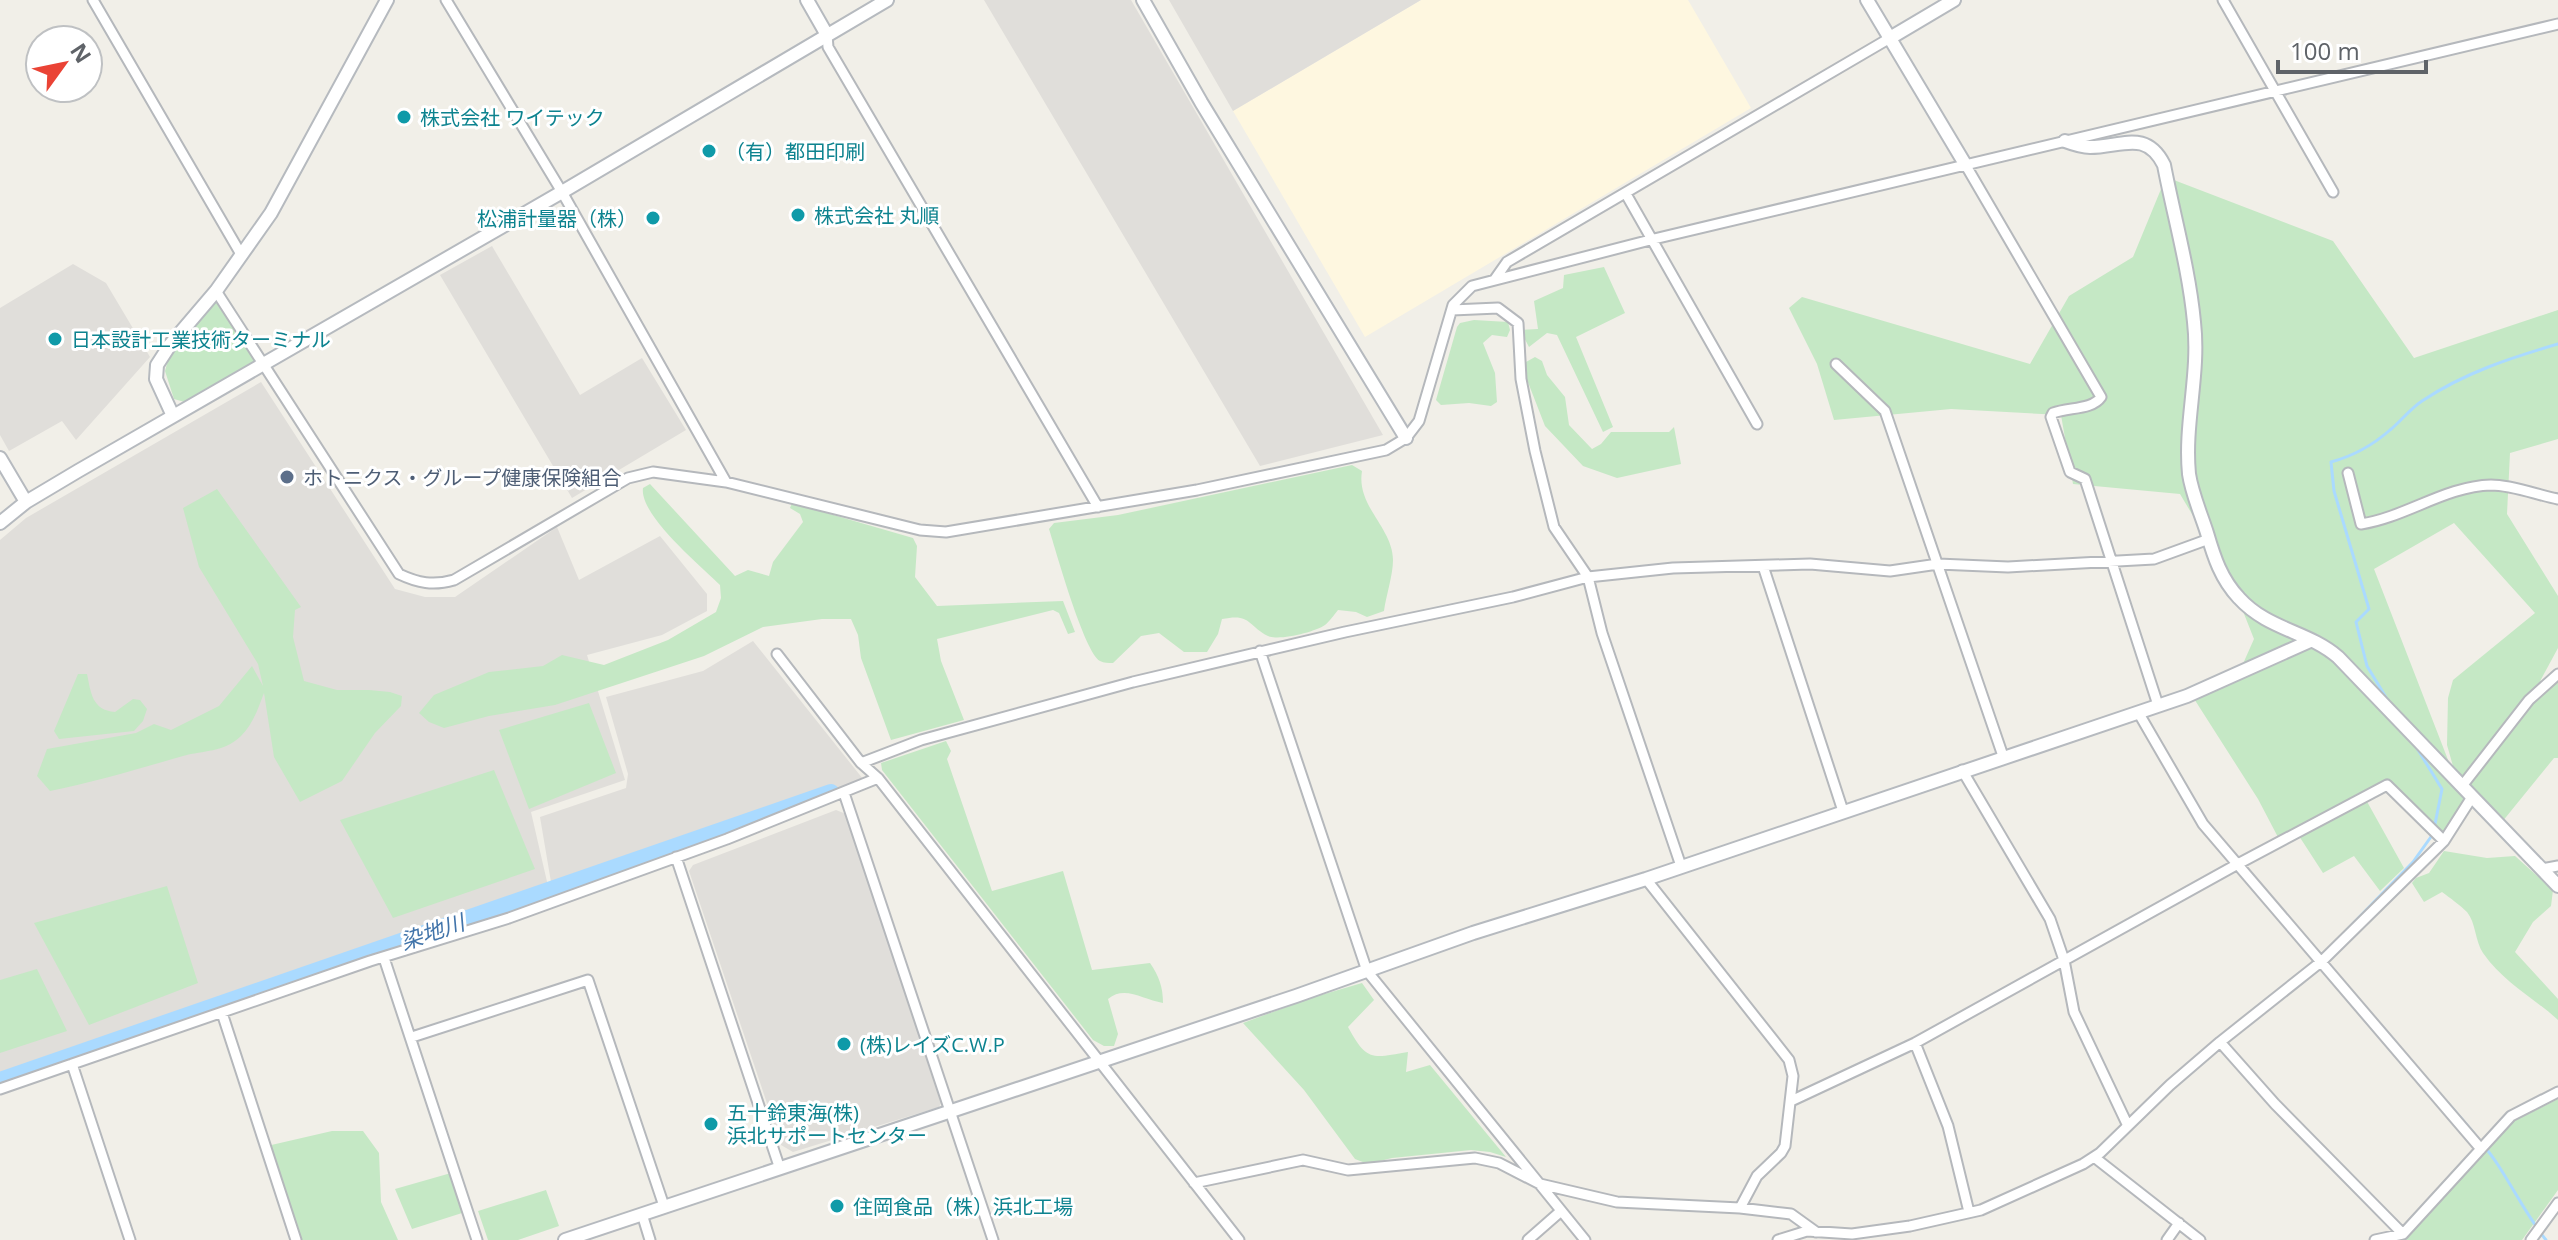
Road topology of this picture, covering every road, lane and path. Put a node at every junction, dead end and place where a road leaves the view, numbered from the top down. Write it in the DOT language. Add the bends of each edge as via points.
graph roads {
  1 [pos="93,0"];
  2 [pos="387,0"];
  3 [pos="446,0"];
  4 [pos="807,0"];
  5 [pos="887,0"];
  6 [pos="1143,0"];
  7 [pos="1867,0"];
  8 [pos="1954,0"];
  9 [pos="2223,0"];
  10 [pos="2558,24"];
  11 [pos="827,35"];
  12 [pos="1890,38"];
  13 [pos="2276,91"];
  14 [pos="2065,141"];
  15 [pos="1965,164"];
  16 [pos="562,192"];
  17 [pos="2333,192"];
  18 [pos="1626,194"];
  19 [pos="1654,239"];
  20 [pos="242,256"];
  21 [pos="1495,279"];
  22 [pos="216,291"];
  23 [pos="1452,310"];
  24 [pos="264,362"];
  25 [pos="1836,364"];
  26 [pos="173,416"];
  27 [pos="1757,424"];
  28 [pos="1406,438"];
  29 [pos="0,458"];
  30 [pos="2348,473"];
  31 [pos="726,482"];
  32 [pos="2558,499"];
  33 [pos="26,502"];
  34 [pos="1098,507"];
  35 [pos="0,523"];
  36 [pos="2209,539"];
  37 [pos="2110,560"];
  38 [pos="1938,564"];
  39 [pos="1763,566"];
  40 [pos="1588,577"];
  41 [pos="2310,641"];
  42 [pos="1260,651"];
  43 [pos="777,654"];
  44 [pos="2558,674"];
  45 [pos="2158,705"];
  46 [pos="2138,712"];
  47 [pos="2003,756"];
  48 [pos="861,763"];
  49 [pos="1962,770"];
  50 [pos="878,778"];
  51 [pos="2462,786"];
  52 [pos="844,793"];
  53 [pos="2472,797"];
  54 [pos="1843,811"];
  55 [pos="2444,841"];
  56 [pos="676,857"];
  57 [pos="2236,865"];
  58 [pos="1681,866"];
  59 [pos="2558,866"];
  60 [pos="2542,869"];
  61 [pos="1646,879"];
  62 [pos="2558,886"];
  63 [pos="384,958"];
  64 [pos="2064,960"];
  65 [pos="2322,961"];
  66 [pos="1367,971"];
  67 [pos="222,1013"];
  68 [pos="412,1037"];
  69 [pos="2220,1042"];
  70 [pos="1915,1043"];
  71 [pos="1098,1061"];
  72 [pos="72,1064"];
  73 [pos="0,1089"];
  74 [pos="2558,1092"];
  75 [pos="1791,1101"];
  76 [pos="950,1110"];
  77 [pos="2128,1126"];
  78 [pos="2481,1149"];
  79 [pos="2094,1157"];
  80 [pos="780,1169"];
  81 [pos="1194,1183"];
  82 [pos="1540,1184"];
  83 [pos="2558,1203"];
  84 [pos="664,1206"];
  85 [pos="1740,1208"];
  86 [pos="1561,1211"];
  87 [pos="1969,1212"];
  88 [pos="642,1214"];
  89 [pos="2179,1223"];
  90 [pos="1816,1232"];
  91 [pos="2403,1234"];
  92 [pos="130,1240"];
  93 [pos="296,1240"];
  94 [pos="477,1240"];
  95 [pos="565,1240"];
  96 [pos="650,1240"];
  97 [pos="993,1240"];
  98 [pos="1239,1240"];
  99 [pos="1528,1240"];
  100 [pos="1585,1240"];
  101 [pos="1778,1240"];
  102 [pos="2167,1240"];
  103 [pos="2200,1240"];
  104 [pos="2375,1240"];
  105 [pos="2531,1240"];
  1 -- 20 [label="street"];
  2 -- 20 [label="street" via="271,213"];
  3 -- 16 [label="street"];
  4 -- 11 [label="street"];
  5 -- 11 [label="street"];
  6 -- 28 [label="street"];
  7 -- 12 [label="street"];
  8 -- 12 [label="street"];
  9 -- 13 [label="street"];
  10 -- 13 [label="street"];
  11 -- 16 [label="street"];
  11 -- 34 [label="street" via="828,47"];
  12 -- 15 [label="street"];
  12 -- 18 [label="street"];
  13 -- 14 [label="street"];
  13 -- 17 [label="street"];
  14 -- 15 [label="street"];
  14 -- 36 [label="street" via="2087,147 2142,143 2164,165 2194,319 2189,472"];
  15 -- 19 [label="street"];
  15 -- 37 [label="street" via="2101,397 2090,406 2067,408 2051,417 2070,472 2085,479"];
  16 -- 24 [label="street"];
  16 -- 31 [label="street"];
  18 -- 19 [label="street"];
  18 -- 21 [label="street" via="1507,262"];
  19 -- 21 [label="street"];
  19 -- 27 [label="street"];
  20 -- 22 [label="street"];
  21 -- 23 [label="street" via="1472,286"];
  22 -- 24 [label="street"];
  22 -- 26 [label="street" via="157,365 156,379"];
  23 -- 28 [label="street" via="1419,421"];
  23 -- 40 [label="street" via="1498,308 1518,323 1521,379 1554,527"];
  24 -- 26 [label="street"];
  24 -- 31 [label="street" via="399,574 427,584 454,580 639,474 662,472"];
  25 -- 38 [label="street" via="1885,411"];
  26 -- 33 [label="street"];
  28 -- 34 [label="street" via="1386,450"];
  29 -- 33 [label="street"];
  30 -- 32 [label="street" via="2361,524 2457,491 2491,485"];
  31 -- 34 [label="street" via="946,532"];
  33 -- 35 [label="street"];
  36 -- 37 [label="street" via="2154,559"];
  36 -- 41 [label="street" via="2225,580 2246,606"];
  37 -- 38 [label="street" via="2008,567"];
  37 -- 45 [label="street"];
  38 -- 39 [label="street" via="1890,571"];
  38 -- 47 [label="street"];
  39 -- 40 [label="street"];
  39 -- 54 [label="street"];
  40 -- 42 [label="street"];
  40 -- 58 [label="street"];
  41 -- 45 [label="street"];
  41 -- 51 [label="street" via="2338,657"];
  42 -- 48 [label="street" via="921,740"];
  42 -- 66 [label="street"];
  43 -- 48 [label="street"];
  44 -- 51 [label="street" via="2529,700"];
  45 -- 46 [label="street"];
  46 -- 47 [label="street"];
  46 -- 57 [label="street" via="2203,824"];
  47 -- 49 [label="street"];
  48 -- 50 [label="street"];
  49 -- 54 [label="street"];
  49 -- 64 [label="street" via="2050,919"];
  50 -- 52 [label="street"];
  50 -- 71 [label="street"];
  51 -- 53 [label="street"];
  52 -- 56 [label="street"];
  52 -- 76 [label="street"];
  53 -- 55 [label="street"];
  53 -- 60 [label="street"];
  54 -- 58 [label="street"];
  55 -- 57 [label="street" via="2387,785"];
  55 -- 65 [label="street"];
  56 -- 63 [label="street"];
  56 -- 80 [label="street"];
  57 -- 64 [label="street"];
  57 -- 65 [label="street"];
  58 -- 61 [label="street"];
  59 -- 60 [label="street"];
  60 -- 62 [label="street"];
  61 -- 66 [label="street"];
  61 -- 75 [label="street" via="1789,1060"];
  63 -- 67 [label="street"];
  63 -- 68 [label="street"];
  64 -- 70 [label="street"];
  64 -- 77 [label="street" via="2079,1026"];
  65 -- 69 [label="street"];
  65 -- 78 [label="street"];
  66 -- 71 [label="street"];
  66 -- 82 [label="street"];
  67 -- 72 [label="street"];
  67 -- 93 [label="street"];
  68 -- 84 [label="street" via="588,980"];
  68 -- 94 [label="street"];
  69 -- 77 [label="street"];
  69 -- 91 [label="street"];
  70 -- 75 [label="street"];
  70 -- 87 [label="street" via="1948,1126"];
  71 -- 76 [label="street"];
  71 -- 81 [label="street"];
  72 -- 73 [label="street"];
  72 -- 92 [label="street"];
  74 -- 78 [label="street" via="2511,1116"];
  75 -- 85 [label="street" via="1785,1146 1757,1176"];
  76 -- 80 [label="street"];
  76 -- 97 [label="street"];
  77 -- 79 [label="street"];
  78 -- 91 [label="street"];
  79 -- 87 [label="street"];
  79 -- 89 [label="street"];
  80 -- 84 [label="street"];
  81 -- 82 [label="street" via="1303,1160 1348,1170 1475,1158 1499,1163"];
  81 -- 98 [label="street"];
  82 -- 85 [label="street" via="1617,1202"];
  82 -- 86 [label="street"];
  83 -- 105 [label="street"];
  84 -- 88 [label="street"];
  85 -- 90 [label="street" via="1791,1214"];
  86 -- 99 [label="street"];
  86 -- 100 [label="street"];
  87 -- 90 [label="street" via="1852,1234"];
  88 -- 95 [label="street"];
  88 -- 96 [label="street"];
  89 -- 102 [label="street"];
  89 -- 103 [label="street"];
  90 -- 101 [label="street"];
  91 -- 104 [label="street"];
}
